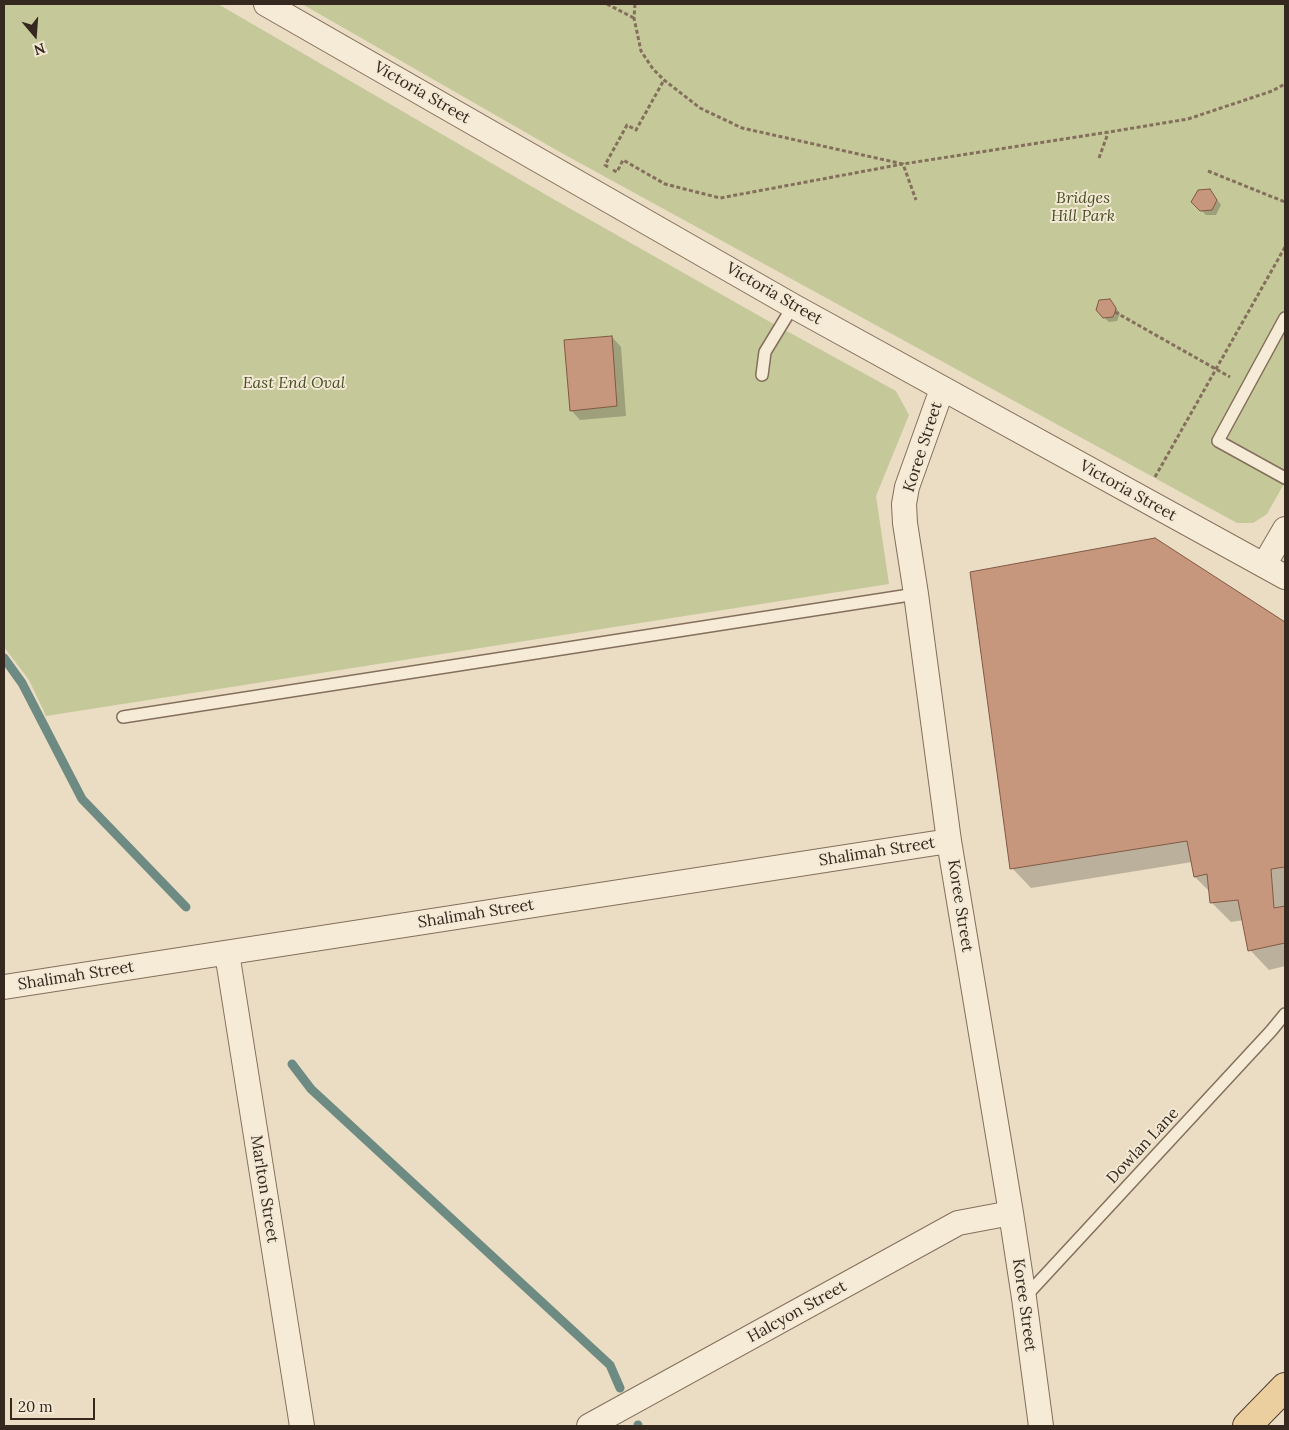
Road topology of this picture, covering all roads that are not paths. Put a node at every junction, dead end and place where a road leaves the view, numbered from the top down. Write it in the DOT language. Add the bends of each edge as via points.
graph roads {
  1 [pos="266,4"];
  2 [pos="793,306"];
  3 [pos="1285,318"];
  4 [pos="762,375"];
  5 [pos="942,389"];
  6 [pos="1285,478"];
  7 [pos="1285,528"];
  8 [pos="1264,565"];
  9 [pos="1285,577"];
  10 [pos="916,594"];
  11 [pos="123,717"];
  12 [pos="949,841"];
  13 [pos="227,953"];
  14 [pos="4,987"];
  15 [pos="1285,1014"];
  16 [pos="1011,1212"];
  17 [pos="1024,1298"];
  18 [pos="1285,1387"];
  19 [pos="302,1426"];
  20 [pos="589,1426"];
  21 [pos="1041,1426"];
  22 [pos="1246,1426"];
  1 -- 2 [label="street, Victoria Street"];
  2 -- 4 [label="lane" via="765,352"];
  2 -- 5 [label="street, Victoria Street"];
  3 -- 6 [label="lane" via="1218,441"];
  5 -- 8 [label="street, Victoria Street"];
  5 -- 10 [label="street, Koree Street" via="904,504"];
  7 -- 8 [label="street"];
  8 -- 9 [label="street, Victoria Street"];
  10 -- 11 [label="lane"];
  10 -- 12 [label="street, Koree Street"];
  12 -- 13 [label="street, Shalimah Street"];
  12 -- 16 [label="street, Koree Street"];
  13 -- 14 [label="street, Shalimah Street"];
  13 -- 19 [label="street, Marlton Street"];
  15 -- 17 [label="lane, Dowlan Lane"];
  16 -- 17 [label="street, Koree Street"];
  16 -- 20 [label="street, Halcyon Street" via="958,1223"];
  17 -- 21 [label="street, Koree Street"];
  18 -- 22 [label="main road"];
}
